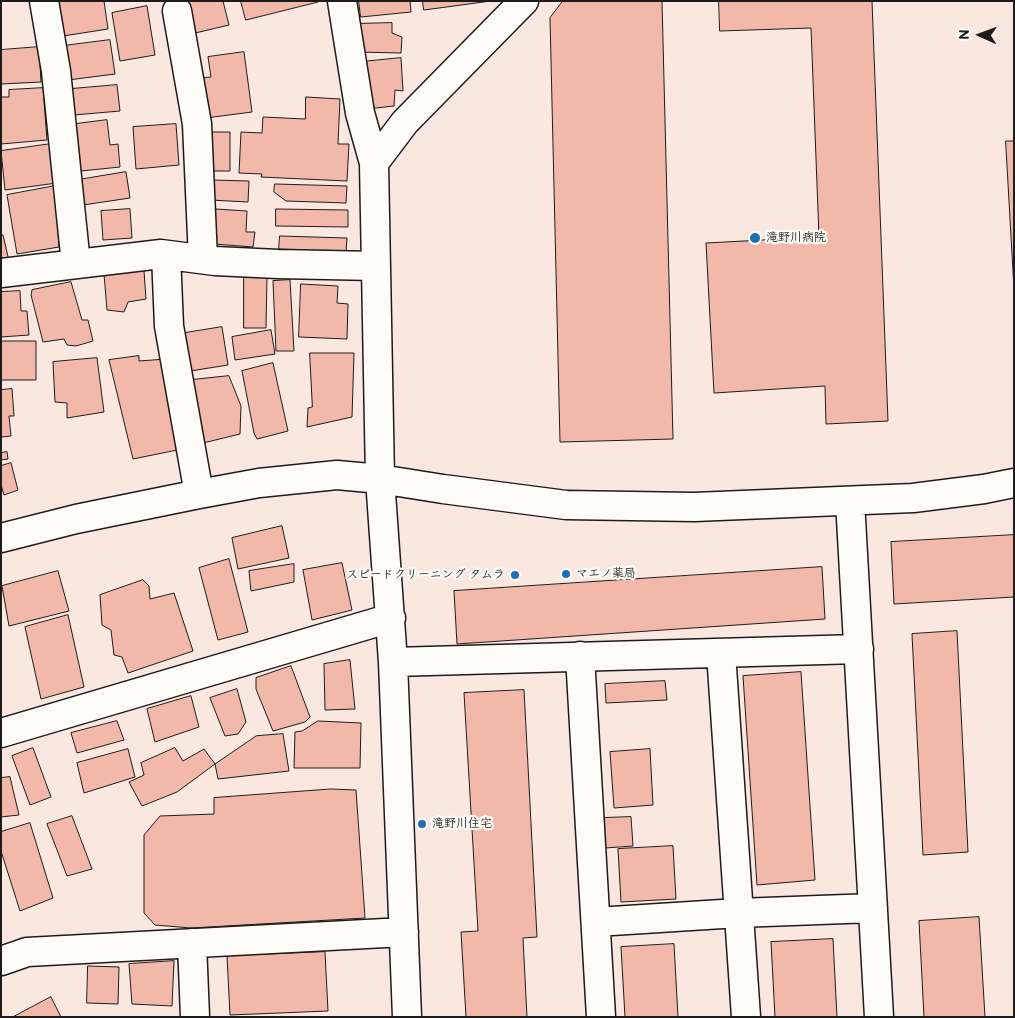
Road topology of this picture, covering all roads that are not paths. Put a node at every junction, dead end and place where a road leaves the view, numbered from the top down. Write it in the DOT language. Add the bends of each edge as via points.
graph roads {
  1 [pos="44,1"];
  2 [pos="342,1"];
  3 [pos="524,1"];
  4 [pos="177,10"];
  5 [pos="374,163"];
  6 [pos="166,254"];
  7 [pos="202,259"];
  8 [pos="76,264"];
  9 [pos="375,266"];
  10 [pos="1,273"];
  11 [pos="380,479"];
  12 [pos="1014,483"];
  13 [pos="199,494"];
  14 [pos="850,501"];
  15 [pos="1,538"];
  16 [pos="391,618"];
  17 [pos="859,649"];
  18 [pos="721,653"];
  19 [pos="580,656"];
  20 [pos="393,662"];
  21 [pos="1,733"];
  22 [pos="873,908"];
  23 [pos="738,913"];
  24 [pos="596,922"];
  25 [pos="404,932"];
  26 [pos="192,943"];
  27 [pos="1,961"];
  28 [pos="194,1017"];
  29 [pos="408,1017"];
  30 [pos="601,1017"];
  31 [pos="746,1017"];
  32 [pos="879,1017"];
  1 -- 8 [label="street" via="56,70"];
  2 -- 5 [label="street" via="360,113"];
  3 -- 5 [label="street" via="405,122"];
  4 -- 7 [label="street" via="197,124"];
  5 -- 9 [label="street"];
  6 -- 7 [label="street"];
  6 -- 8 [label="street"];
  6 -- 13 [label="street" via="169,326"];
  7 -- 9 [label="street"];
  8 -- 10 [label="street"];
  9 -- 11 [label="street"];
  11 -- 13 [label="street" via="337,475"];
  11 -- 14 [label="street" via="566,505 694,507"];
  11 -- 16 [label="street"];
  12 -- 14 [label="street" via="913,498"];
  13 -- 15 [label="street"];
  14 -- 17 [label="street"];
  16 -- 20 [label="street"];
  16 -- 21 [label="street"];
  17 -- 18 [label="street"];
  17 -- 22 [label="street"];
  18 -- 19 [label="street"];
  18 -- 23 [label="street"];
  19 -- 20 [label="street"];
  19 -- 24 [label="street"];
  20 -- 25 [label="street"];
  22 -- 23 [label="street"];
  22 -- 32 [label="street"];
  23 -- 24 [label="street"];
  23 -- 31 [label="street"];
  24 -- 30 [label="street"];
  25 -- 26 [label="street"];
  25 -- 29 [label="street"];
  26 -- 27 [label="street" via="27,952"];
  26 -- 28 [label="street"];
}
